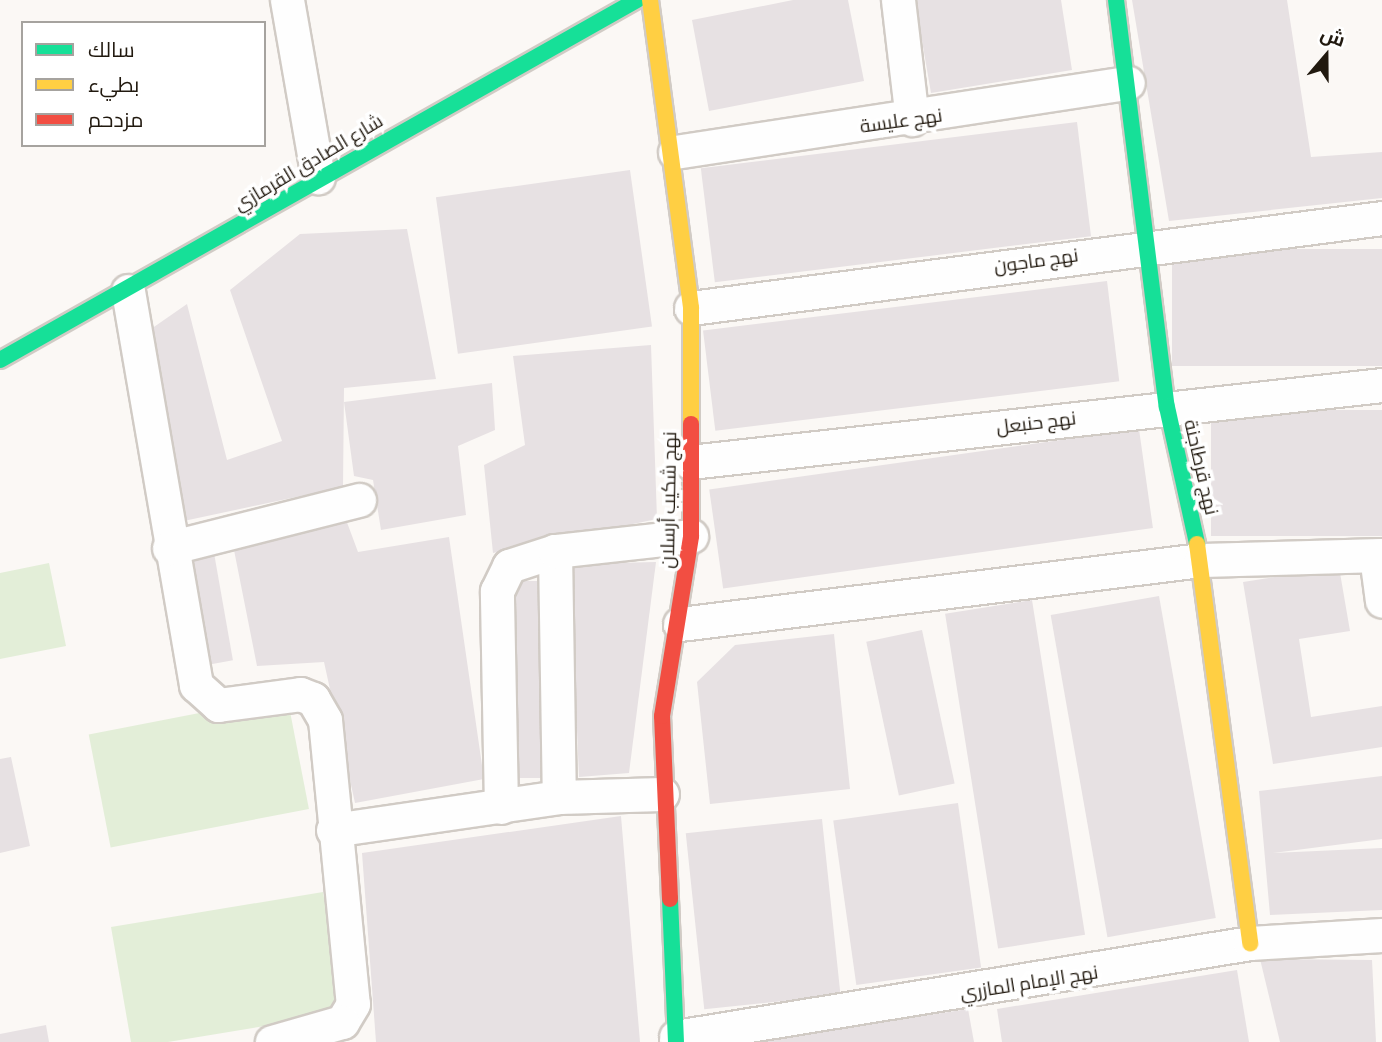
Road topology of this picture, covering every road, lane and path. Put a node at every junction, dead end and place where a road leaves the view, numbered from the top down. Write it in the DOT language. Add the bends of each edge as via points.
graph roads {
  1 [pos="287,0"];
  2 [pos="637,0"];
  3 [pos="650,0"];
  4 [pos="898,0"];
  5 [pos="1116,0"];
  6 [pos="1128,83"];
  7 [pos="912,119"];
  8 [pos="675,152"];
  9 [pos="318,177"];
  10 [pos="1382,218"];
  11 [pos="1147,244"];
  12 [pos="128,290"];
  13 [pos="691,308"];
  14 [pos="0,360"];
  15 [pos="1382,385"];
  16 [pos="1167,407"];
  17 [pos="690,462"];
  18 [pos="359,499"];
  19 [pos="691,536"];
  20 [pos="169,548"];
  21 [pos="555,551"];
  22 [pos="1379,555"];
  23 [pos="1201,560"];
  24 [pos="1382,601"];
  25 [pos="680,624"];
  26 [pos="662,794"];
  27 [pos="559,797"];
  28 [pos="501,807"];
  29 [pos="333,830"];
  30 [pos="1382,935"];
  31 [pos="1250,943"];
  32 [pos="676,1039"];
  33 [pos="272,1042"];
  1 -- 9 [label="street"];
  2 -- 9 [label="street, شارع الصادق القرمازي"];
  3 -- 8 [label="street, نهج شكيب أرسلان"];
  4 -- 7 [label="street"];
  5 -- 6 [label="street, نهج قرطاجنة"];
  6 -- 7 [label="street, نهج عليسة"];
  6 -- 11 [label="street, نهج قرطاجنة"];
  7 -- 8 [label="street, نهج عليسة"];
  8 -- 13 [label="street, نهج شكيب أرسلان"];
  9 -- 12 [label="street, شارع الصادق القرمازي"];
  10 -- 11 [label="street, نهج ماجون"];
  11 -- 13 [label="street, نهج ماجون"];
  11 -- 16 [label="street, نهج قرطاجنة"];
  12 -- 14 [label="street, شارع الصادق القرمازي"];
  12 -- 20 [label="street"];
  13 -- 17 [label="street, نهج شكيب أرسلان"];
  15 -- 16 [label="street, نهج حنبعل"];
  16 -- 17 [label="street, نهج حنبعل"];
  16 -- 23 [label="street, نهج قرطاجنة"];
  17 -- 19 [label="street, نهج شكيب أرسلان"];
  18 -- 20 [label="street"];
  19 -- 21 [label="street"];
  19 -- 25 [label="street, نهج شكيب أرسلان"];
  20 -- 29 [label="street" via="202,697 227,705 300,694 319,708"];
  21 -- 27 [label="street"];
  21 -- 28 [label="street" via="509,566 497,590"];
  22 -- 23 [label="street"];
  22 -- 24 [label="street"];
  23 -- 25 [label="street"];
  23 -- 31 [label="street, نهج قرطاجنة"];
  25 -- 26 [label="street, نهج شكيب أرسلان" via="662,716"];
  26 -- 27 [label="street"];
  26 -- 32 [label="street, نهج شكيب أرسلان"];
  27 -- 28 [label="street"];
  28 -- 29 [label="street"];
  29 -- 33 [label="street" via="354,1004 342,1022 320,1032"];
  30 -- 31 [label="street, نهج الإمام المازري"];
  31 -- 32 [label="street, نهج الإمام المازري"];
}
